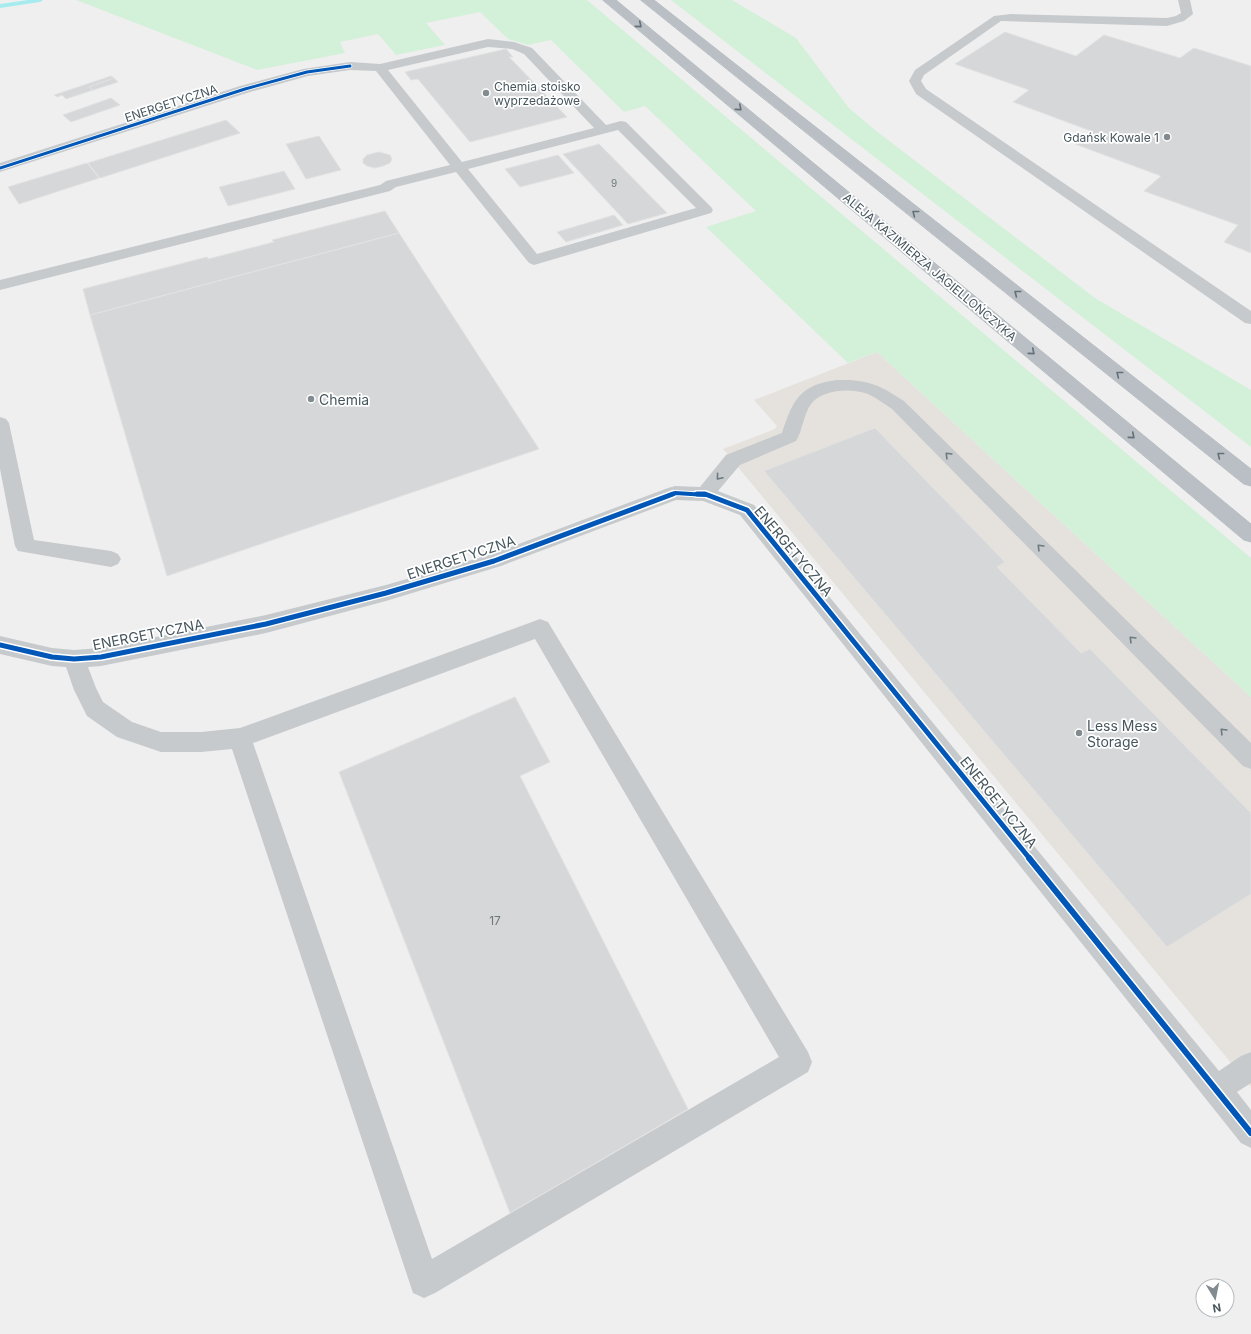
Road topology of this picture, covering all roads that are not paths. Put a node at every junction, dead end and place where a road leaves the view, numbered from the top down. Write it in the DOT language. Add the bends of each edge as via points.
graph roads {
  1 [pos="609,0"];
  2 [pos="647,0"];
  3 [pos="1184,0"];
  4 [pos="380,68"];
  5 [pos="603,130"];
  6 [pos="459,167"];
  7 [pos="0,168"];
  8 [pos="0,285"];
  9 [pos="1251,319"];
  10 [pos="0,423"];
  11 [pos="5,472"];
  12 [pos="1251,479"];
  13 [pos="705,494"];
  14 [pos="1251,535"];
  15 [pos="111,559"];
  16 [pos="0,645"];
  17 [pos="74,659"];
  18 [pos="240,738"];
  19 [pos="1251,759"];
  20 [pos="1251,1066"];
  21 [pos="1216,1089"];
  22 [pos="1251,1134"];
  1 -- 14 [label="highway, ALEJA KAZIMIERZA JAGIELLOŃCZYKA, one-way"];
  12 -- 2 [label="highway, one-way"];
  3 -- 9 [label="street" via="1187,14 1180,19 1167,22 998,18 919,73 915,81 921,91"];
  4 -- 5 [label="street, ENERGETYCZNA" via="488,43 514,46 528,51"];
  4 -- 6 [label="street"];
  4 -- 7 [label="street, ENERGETYCZNA" via="350,66 307,72 245,89"];
  5 -- 6 [label="street"];
  5 -- 6 [label="street" via="620,126 706,210 534,260"];
  6 -- 8 [label="street" via="391,184 386,188"];
  10 -- 11 [label="street"];
  11 -- 15 [label="street" via="25,546"];
  13 -- 17 [label="street, ENERGETYCZNA" via="674,493 494,561 386,594 266,624 101,657"];
  19 -- 13 [label="street, one-way" via="898,405 875,390 850,384 823,388 806,398 790,437 733,460"];
  13 -- 21 [label="street, ENERGETYCZNA" via="747,510"];
  16 -- 17 [label="street, ENERGETYCZNA" via="52,657"];
  17 -- 18 [label="street" via="95,709 125,730 161,742 201,742"];
  18 -- 18 [label="street" via="424,1282 798,1062 540,628"];
  20 -- 21 [label="street"];
  21 -- 22 [label="street, ENERGETYCZNA"];
}
